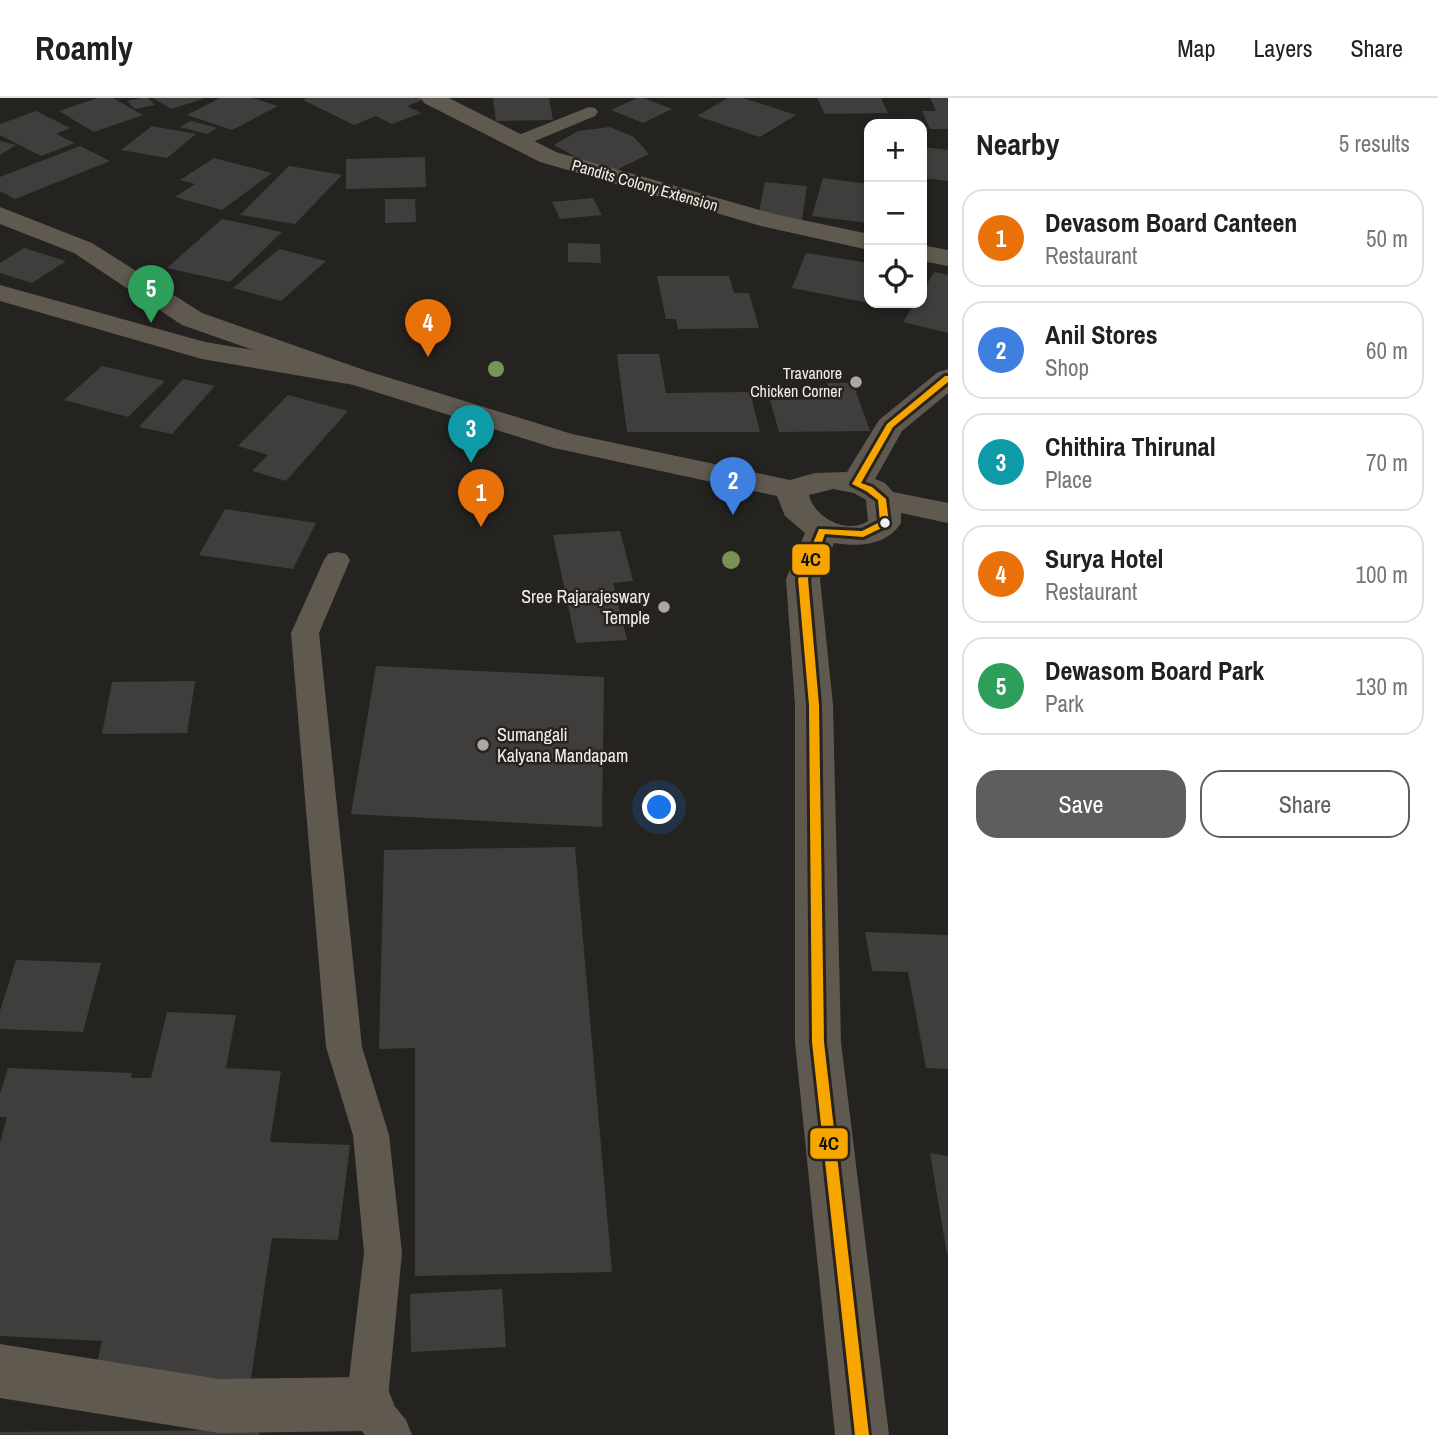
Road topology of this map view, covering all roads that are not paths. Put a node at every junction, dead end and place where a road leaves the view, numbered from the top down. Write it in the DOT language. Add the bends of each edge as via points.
graph roads {
  1 [pos="432,98"];
  2 [pos="589,112"];
  3 [pos="517,142"];
  4 [pos="0,215"];
  5 [pos="864,241"];
  6 [pos="927,254"];
  7 [pos="948,258"];
  8 [pos="0,293"];
  9 [pos="354,376"];
  10 [pos="948,378"];
  11 [pos="792,490"];
  12 [pos="869,491"];
  13 [pos="948,513"];
  14 [pos="822,531"];
  15 [pos="337,560"];
  16 [pos="0,1371"];
  17 [pos="379,1420"];
  18 [pos="862,1435"];
  1 -- 3 [label="street, Pandits Colony Extension"];
  2 -- 3 [label="lane"];
  3 -- 5 [label="street, Pandits Colony Extension" via="548,157 770,221"];
  4 -- 9 [label="street" via="83,248 192,319"];
  6 -- 7 [label="street"];
  8 -- 9 [label="street" via="202,350"];
  9 -- 11 [label="street" via="565,442"];
  10 -- 12 [label="street" via="890,426"];
  11 -- 12 [label="street" via="822,481"];
  11 -- 14 [label="street" via="796,509"];
  12 -- 13 [label="street"];
  12 -- 14 [label="street" via="885,523 877,531 856,536"];
  14 -- 18 [label="street" via="803,579 814,705 818,1042"];
  15 -- 17 [label="lane" via="305,633 344,1047 370,1135 383,1253"];
  16 -- 17 [label="street" via="219,1406"];
}
